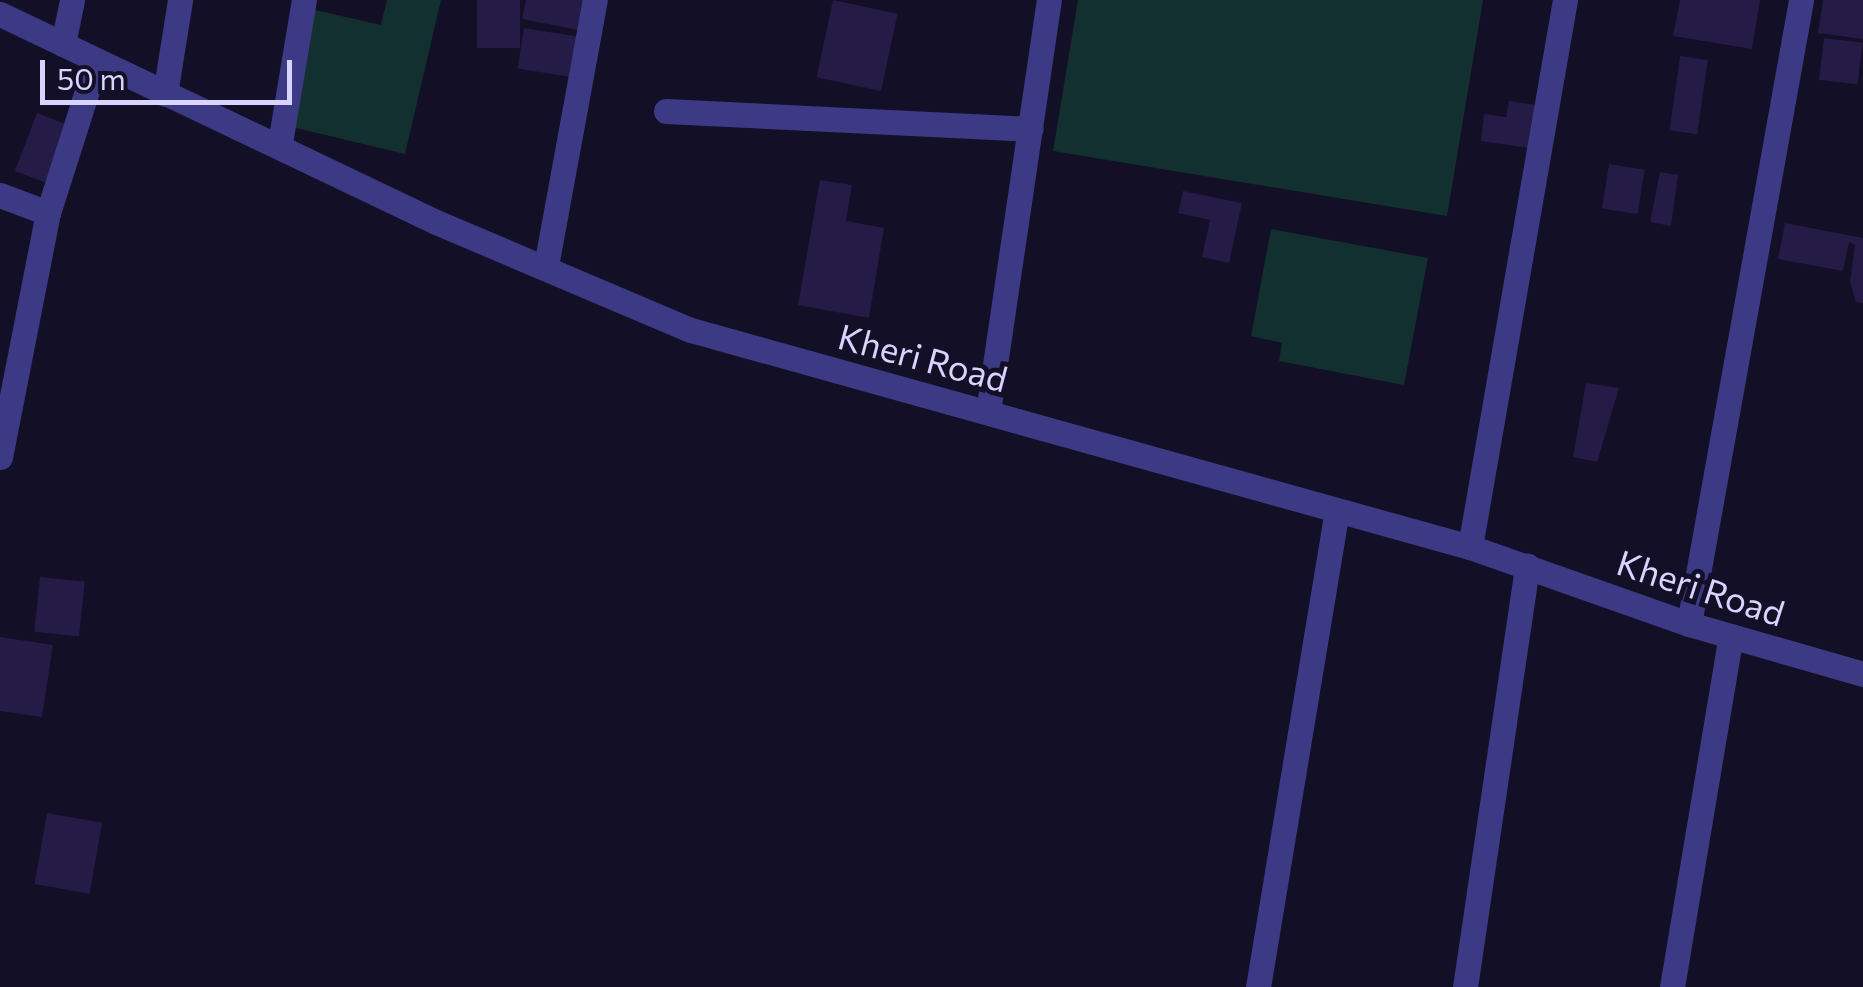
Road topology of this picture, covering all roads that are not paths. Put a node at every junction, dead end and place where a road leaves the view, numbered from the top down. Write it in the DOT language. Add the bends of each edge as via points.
graph roads {
  1 [pos="72,0"];
  2 [pos="180,0"];
  3 [pos="304,0"];
  4 [pos="595,0"];
  5 [pos="1048,0"];
  6 [pos="1565,0"];
  7 [pos="1801,0"];
  8 [pos="0,14"];
  9 [pos="63,44"];
  10 [pos="96,63"];
  11 [pos="165,94"];
  12 [pos="666,111"];
  13 [pos="1030,129"];
  14 [pos="280,143"];
  15 [pos="0,194"];
  16 [pos="48,213"];
  17 [pos="546,266"];
  18 [pos="10,330"];
  19 [pos="988,412"];
  20 [pos="0,457"];
  21 [pos="1337,510"];
  22 [pos="1470,547"];
  23 [pos="1527,566"];
  24 [pos="1689,624"];
  25 [pos="1730,636"];
  26 [pos="1863,674"];
  27 [pos="1258,987"];
  28 [pos="1465,987"];
  29 [pos="1672,987"];
  1 -- 9 [label="street"];
  2 -- 11 [label="street"];
  3 -- 14 [label="street"];
  4 -- 17 [label="street"];
  5 -- 13 [label="street"];
  6 -- 22 [label="street"];
  7 -- 24 [label="street"];
  8 -- 9 [label="street, Kheri Road"];
  9 -- 10 [label="street, Kheri Road"];
  10 -- 11 [label="street, Kheri Road"];
  10 -- 16 [label="street"];
  11 -- 14 [label="street, Kheri Road"];
  12 -- 13 [label="street"];
  13 -- 19 [label="street"];
  14 -- 17 [label="street, Kheri Road" via="436,222"];
  15 -- 16 [label="street"];
  16 -- 18 [label="street"];
  17 -- 19 [label="street, Kheri Road" via="691,330"];
  18 -- 20 [label="street"];
  19 -- 21 [label="street, Kheri Road"];
  21 -- 22 [label="street, Kheri Road"];
  21 -- 27 [label="street"];
  22 -- 23 [label="street, Kheri Road"];
  23 -- 24 [label="street, Kheri Road"];
  23 -- 28 [label="street"];
  24 -- 25 [label="street, Kheri Road"];
  25 -- 26 [label="street, Kheri Road"];
  25 -- 29 [label="street"];
}
